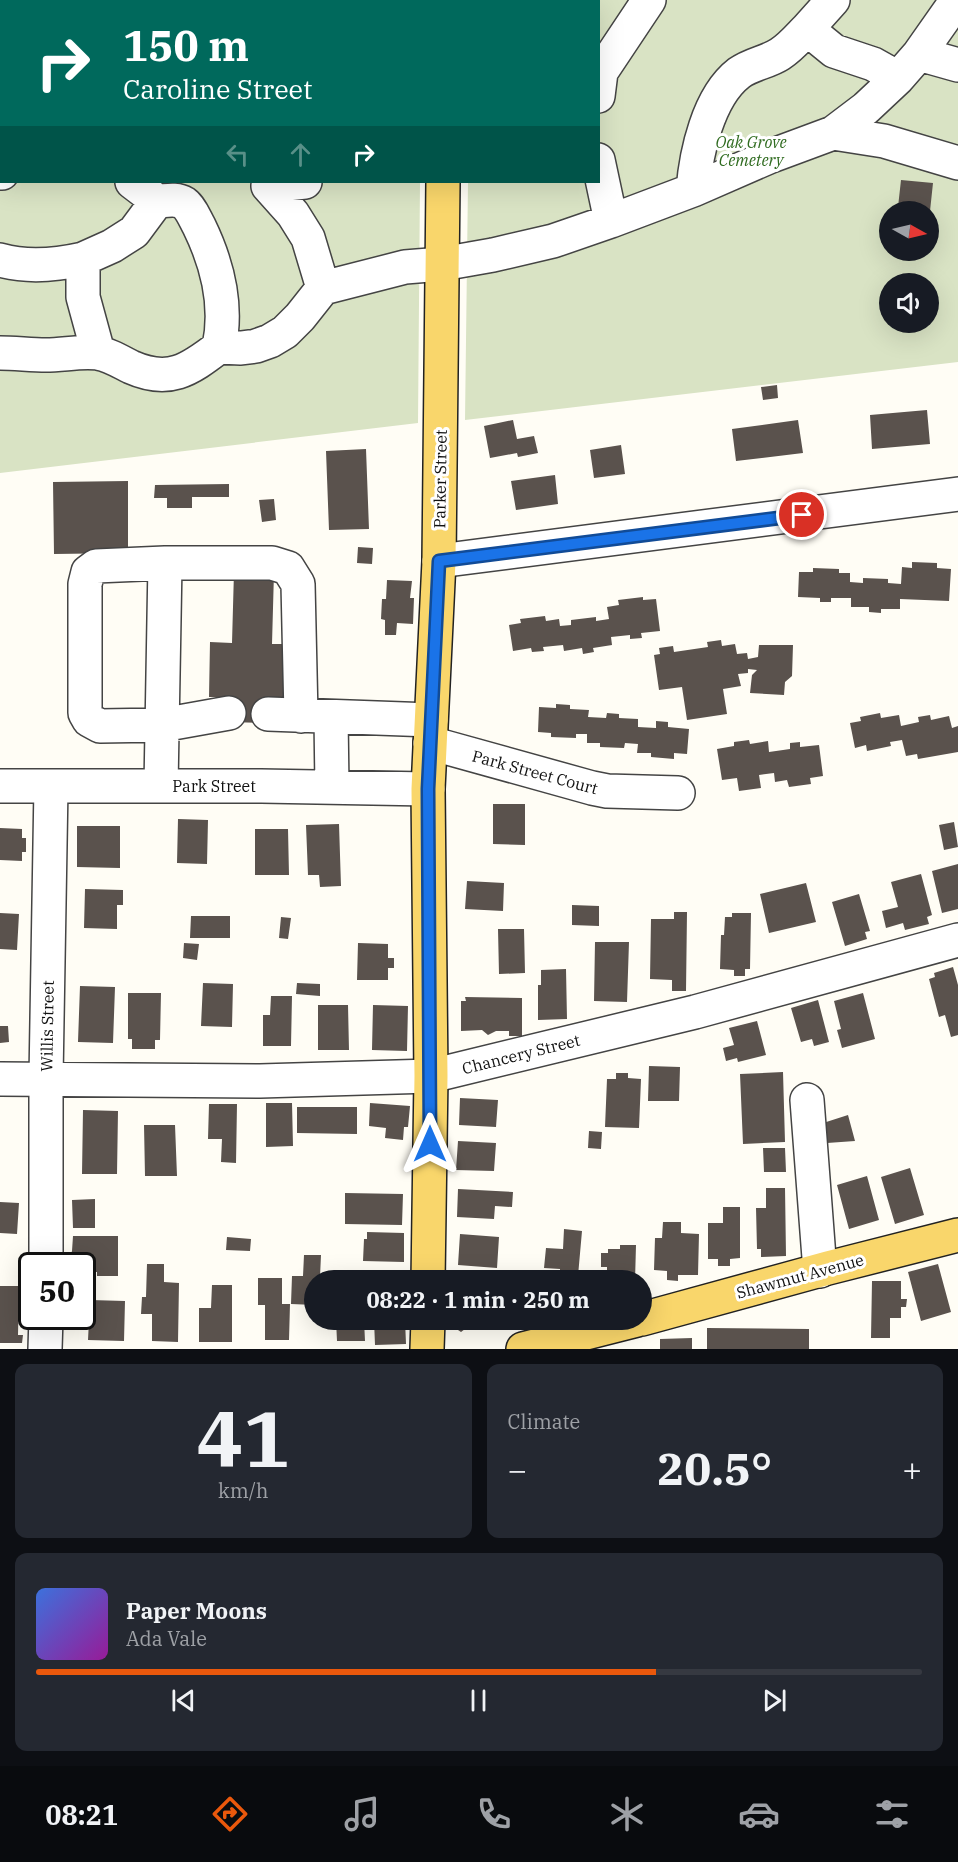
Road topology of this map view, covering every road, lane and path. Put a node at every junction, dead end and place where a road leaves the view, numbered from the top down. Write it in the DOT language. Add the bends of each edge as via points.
graph roads {
  1 [pos="650,0"];
  2 [pos="833,0"];
  3 [pos="957,0"];
  4 [pos="807,29"];
  5 [pos="958,65"];
  6 [pos="908,66"];
  7 [pos="600,78"];
  8 [pos="833,133"];
  9 [pos="958,163"];
  10 [pos="600,169"];
  11 [pos="287,183"];
  12 [pos="443,183"];
  13 [pos="269,184"];
  14 [pos="693,190"];
  15 [pos="163,191"];
  16 [pos="611,221"];
  17 [pos="83,259"];
  18 [pos="0,260"];
  19 [pos="442,264"];
  20 [pos="323,288"];
  21 [pos="219,347"];
  22 [pos="98,352"];
  23 [pos="0,353"];
  24 [pos="958,494"];
  25 [pos="439,561"];
  26 [pos="165,563"];
  27 [pos="229,713"];
  28 [pos="268,714"];
  29 [pos="316,716"];
  30 [pos="162,725"];
  31 [pos="431,731"];
  32 [pos="0,786"];
  33 [pos="51,786"];
  34 [pos="161,786"];
  35 [pos="332,787"];
  36 [pos="428,789"];
  37 [pos="678,793"];
  38 [pos="958,940"];
  39 [pos="431,1076"];
  40 [pos="46,1078"];
  41 [pos="0,1079"];
  42 [pos="807,1100"];
  43 [pos="958,1235"];
  44 [pos="46,1252"];
  45 [pos="428,1270"];
  46 [pos="820,1271"];
  47 [pos="652,1316"];
  48 [pos="46,1330"];
  49 [pos="428,1330"];
  50 [pos="598,1330"];
  51 [pos="45,1349"];
  52 [pos="427,1349"];
  53 [pos="523,1349"];
  1 -- 7 [label="street"];
  2 -- 4 [label="street"];
  3 -- 6 [label="street"];
  4 -- 6 [label="street" via="834,51 873,64"];
  4 -- 14 [label="street" via="780,54 741,72 720,93 701,141"];
  5 -- 6 [label="street"];
  6 -- 8 [label="street" via="866,108"];
  8 -- 9 [label="street" via="884,141"];
  8 -- 14 [label="street"];
  10 -- 16 [label="street"];
  11 -- 13 [label="street"];
  12 -- 19 [label="main road, Parker Street"];
  13 -- 20 [label="street" via="308,238"];
  14 -- 16 [label="street"];
  15 -- 17 [label="street" via="134,232"];
  15 -- 21 [label="street" via="188,208 212,255 223,308"];
  16 -- 19 [label="street" via="553,242"];
  17 -- 18 [label="street" via="45,265"];
  17 -- 22 [label="street" via="83,297"];
  19 -- 20 [label="street" via="405,267"];
  19 -- 25 [label="main road, Parker Street"];
  20 -- 21 [label="street" via="285,332 270,341 241,348"];
  21 -- 22 [label="street" via="198,363 166,376 137,370"];
  22 -- 23 [label="street"];
  24 -- 25 [label="street"];
  25 -- 31 [label="main road, Parker Street"];
  26 -- 29 [label="street" via="272,563 288,568 298,584"];
  26 -- 30 [label="street"];
  26 -- 30 [label="street" via="96,566 88,572 85,585 85,713 100,726"];
  27 -- 30 [label="street"];
  28 -- 29 [label="street, Park Street Court"];
  29 -- 31 [label="street, Park Street Court"];
  29 -- 35 [label="street"];
  30 -- 34 [label="street"];
  31 -- 36 [label="main road, Parker Street"];
  31 -- 37 [label="street, Park Street Court" via="592,788"];
  32 -- 33 [label="street, Park Street"];
  33 -- 34 [label="street, Park Street"];
  33 -- 40 [label="street, Willis Street"];
  34 -- 35 [label="street, Park Street"];
  35 -- 36 [label="street, Park Street"];
  36 -- 39 [label="main road, Parker Street"];
  38 -- 39 [label="street, Chancery Street" via="695,1012"];
  39 -- 40 [label="street, Chancery Street" via="260,1081"];
  39 -- 45 [label="main road, Parker Street"];
  40 -- 41 [label="street, Chancery Street"];
  40 -- 44 [label="street, Willis Street"];
  42 -- 46 [label="street"];
  43 -- 46 [label="main road, Shawmut Avenue"];
  46 -- 47 [label="main road, Shawmut Avenue"];
  48 -- 51 [label="street"];
  49 -- 52 [label="main road"];
  50 -- 53 [label="main road"];
}
